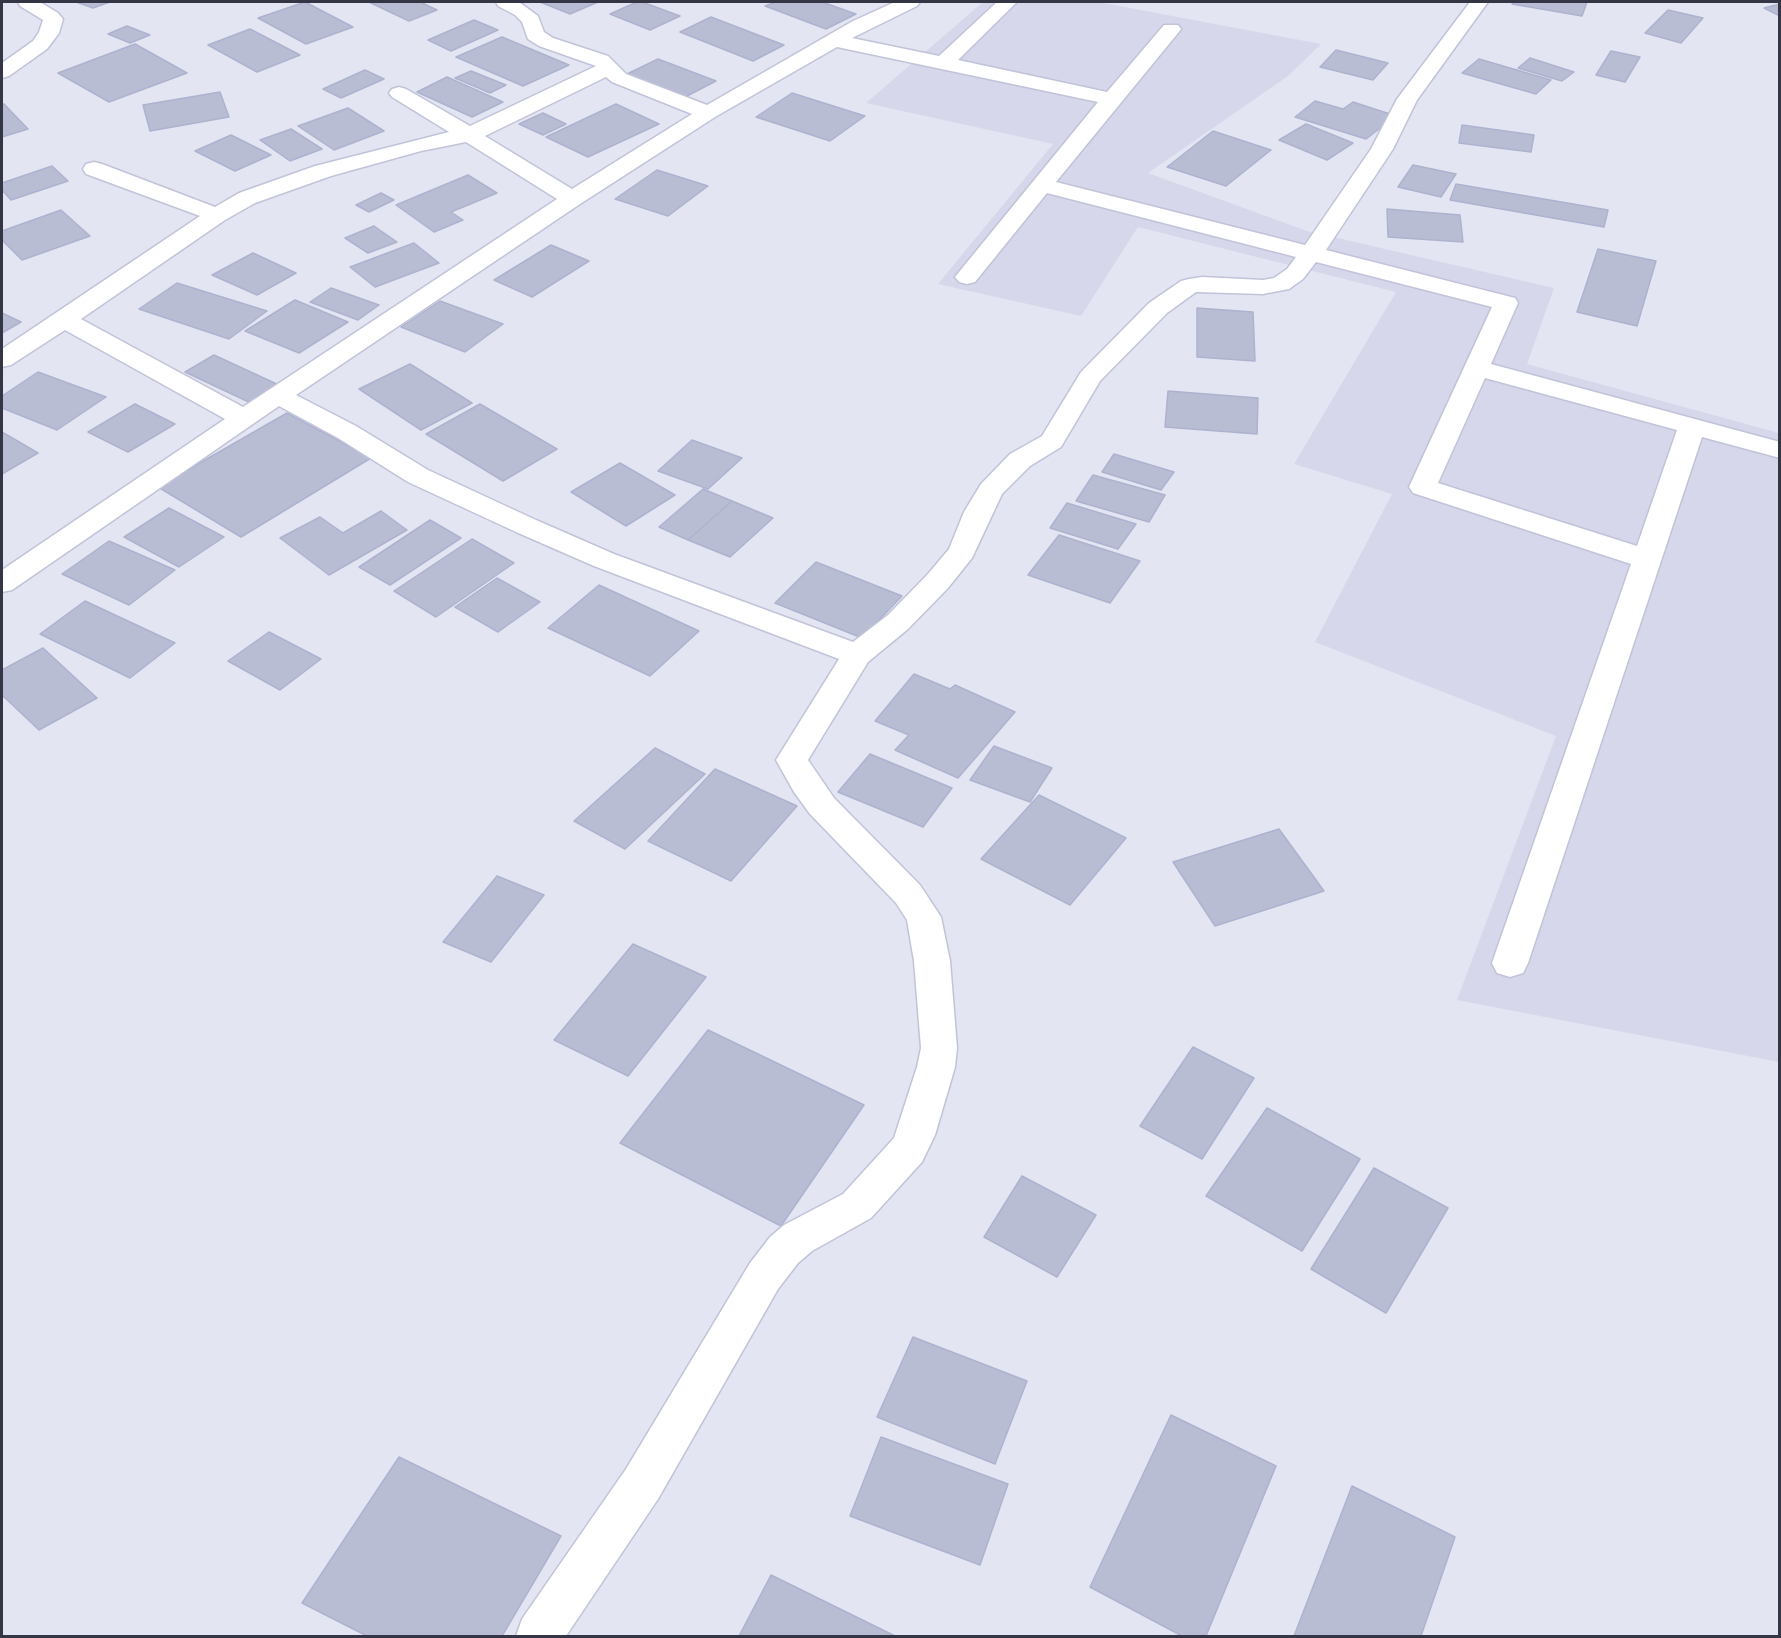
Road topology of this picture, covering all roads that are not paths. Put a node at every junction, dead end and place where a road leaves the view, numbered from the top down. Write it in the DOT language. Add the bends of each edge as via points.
graph roads {
  1 [pos="27,2"];
  2 [pos="506,2"];
  3 [pos="910,2"];
  4 [pos="1008,2"];
  5 [pos="1479,2"];
  6 [pos="1171,29"];
  7 [pos="833,40"];
  8 [pos="944,63"];
  9 [pos="608,68"];
  10 [pos="2,72"];
  11 [pos="399,93"];
  12 [pos="1112,99"];
  13 [pos="708,113"];
  14 [pos="469,135"];
  15 [pos="94,169"];
  16 [pos="1042,184"];
  17 [pos="572,199"];
  18 [pos="217,215"];
  19 [pos="1311,252"];
  20 [pos="967,277"];
  21 [pos="64,320"];
  22 [pos="2,360"];
  23 [pos="1478,368"];
  24 [pos="279,396"];
  25 [pos="245,419"];
  26 [pos="1692,426"];
  27 [pos="1779,450"];
  28 [pos="1647,559"];
  29 [pos="2,583"];
  30 [pos="856,655"];
  31 [pos="1510,963"];
  32 [pos="538,1636"];
  1 -- 10 [label="street" via="53,19 49,33 29,54"];
  2 -- 9 [label="street" via="531,20 535,35 601,60"];
  3 -- 7 [label="street"];
  4 -- 8 [label="street"];
  5 -- 19 [label="street" via="1407,99 1382,149"];
  6 -- 12 [label="street"];
  7 -- 8 [label="street"];
  7 -- 13 [label="street"];
  8 -- 12 [label="street"];
  9 -- 13 [label="street" via="618,78"];
  9 -- 14 [label="street"];
  11 -- 14 [label="street"];
  12 -- 16 [label="street"];
  13 -- 17 [label="street"];
  14 -- 17 [label="street"];
  14 -- 18 [label="street" via="418,145 283,183"];
  15 -- 18 [label="street"];
  16 -- 19 [label="street"];
  16 -- 20 [label="street"];
  17 -- 24 [label="street"];
  18 -- 21 [label="street"];
  19 -- 23 [label="street" via="1506,303"];
  19 -- 30 [label="street" via="1295,274 1281,284 1189,286 1158,308 1090,377 1052,441 1020,460 991,490 962,552 938,580 898,622"];
  21 -- 22 [label="street"];
  21 -- 25 [label="street"];
  23 -- 26 [label="street"];
  23 -- 28 [label="street" via="1423,487"];
  24 -- 25 [label="street"];
  24 -- 30 [label="street" via="418,476 536,530 604,560"];
  25 -- 29 [label="street"];
  26 -- 27 [label="street"];
  26 -- 28 [label="street"];
  28 -- 31 [label="street"];
  30 -- 32 [label="street" via="792,760 822,806 908,894 924,917 939,1048 916,1135 908,1150 857,1206 798,1238 764,1276 642,1484"];
}
